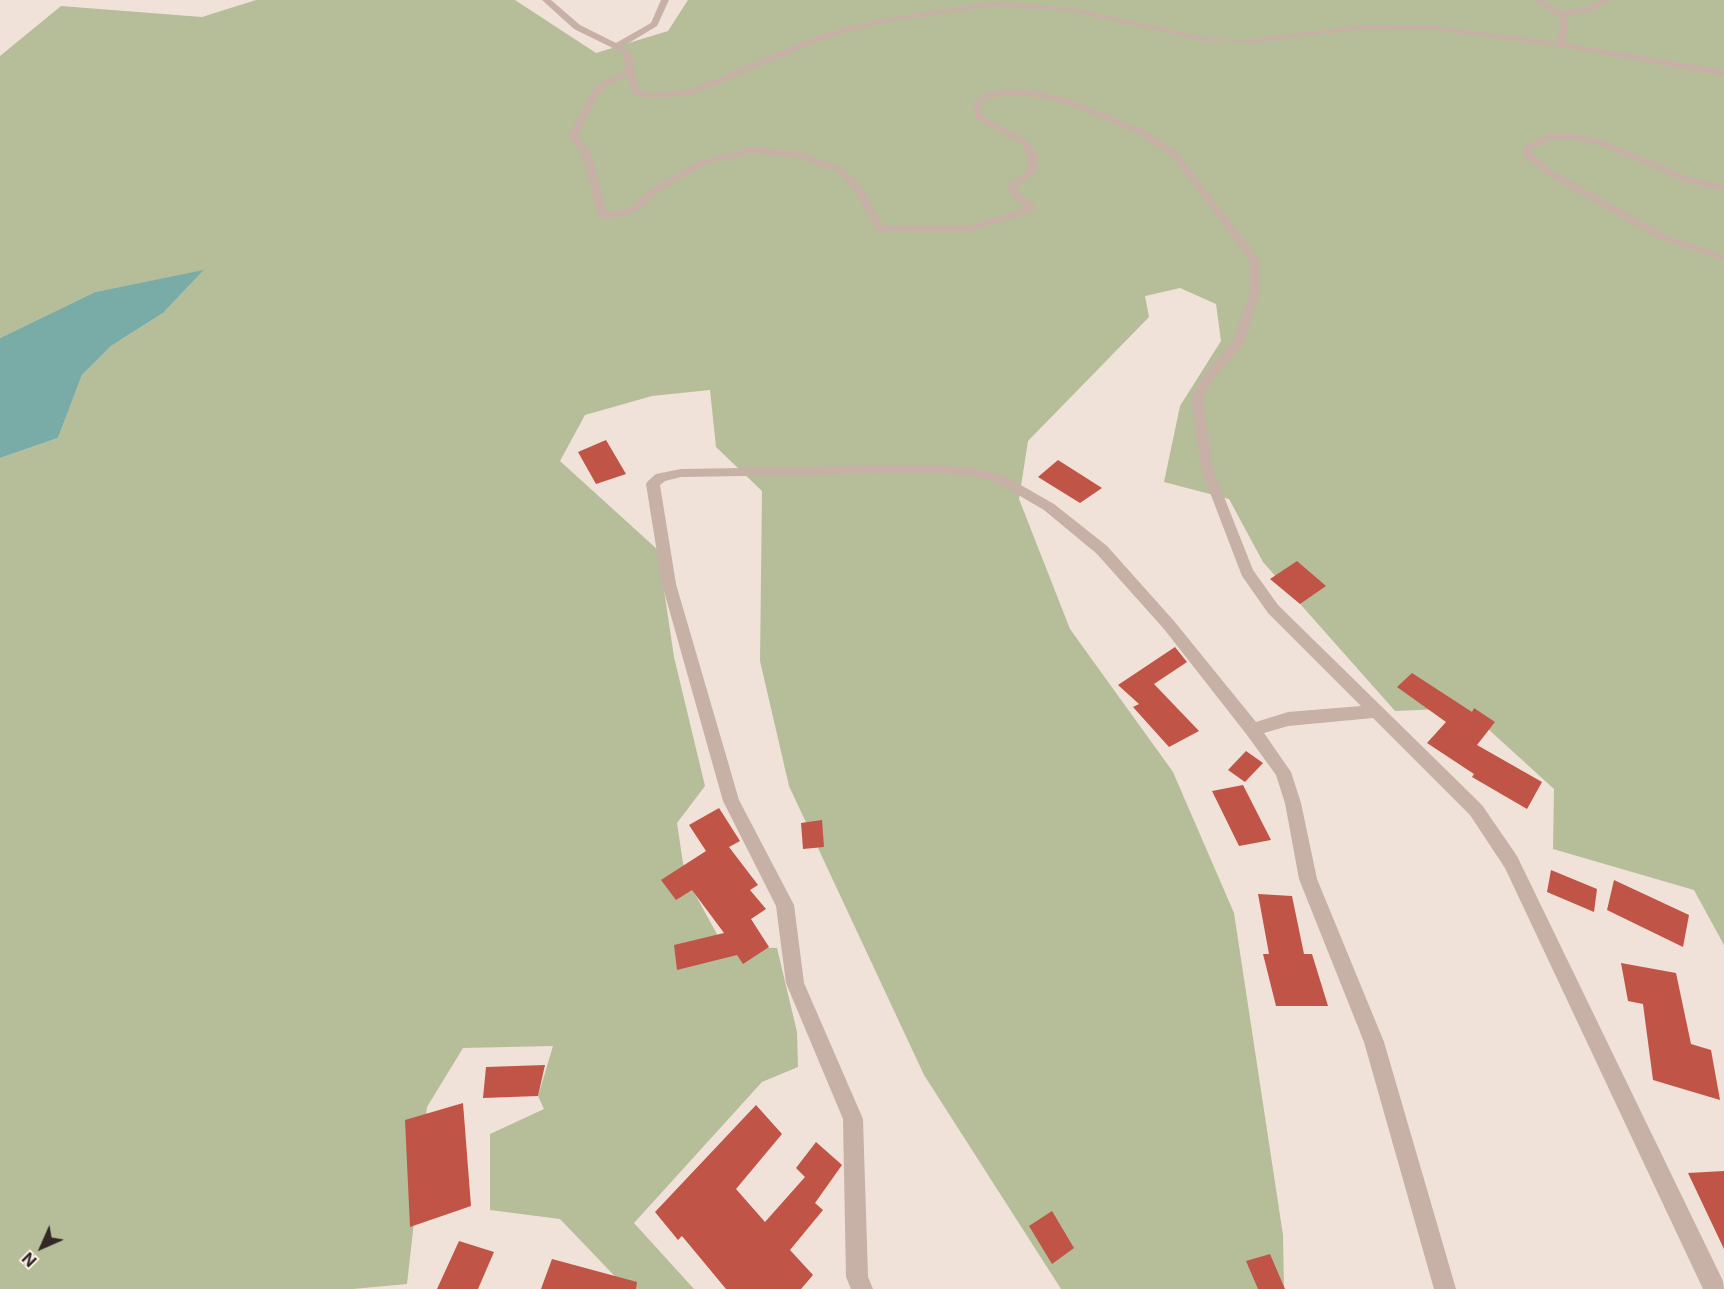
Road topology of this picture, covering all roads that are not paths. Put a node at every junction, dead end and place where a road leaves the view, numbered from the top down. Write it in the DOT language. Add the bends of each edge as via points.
graph roads {
  1 [pos="546,0"];
  2 [pos="665,0"];
  3 [pos="1538,0"];
  4 [pos="1607,0"];
  5 [pos="1560,14"];
  6 [pos="1561,45"];
  7 [pos="616,46"];
  8 [pos="631,71"];
  9 [pos="1724,73"];
  10 [pos="1724,188"];
  11 [pos="1724,258"];
  12 [pos="1376,711"];
  13 [pos="1253,730"];
  14 [pos="862,1289"];
  15 [pos="1445,1289"];
  16 [pos="1715,1289"];
  1 -- 7 [label="street" via="577,27"];
  2 -- 7 [label="street" via="654,24"];
  3 -- 5 [label="street"];
  4 -- 5 [label="street" via="1590,9"];
  5 -- 6 [label="street" via="1565,22"];
  6 -- 8 [label="street" via="1399,26 1228,41 1067,9 995,4 846,30 674,96 635,91"];
  6 -- 9 [label="street"];
  7 -- 8 [label="street" via="627,52"];
  8 -- 12 [label="street" via="598,88 573,136 585,150 603,214 608,216 631,211 654,191 702,163 752,150 801,155 840,170 859,190 881,229 969,229 1031,206 1011,186 1033,171 1032,153 1024,142 979,117 976,103 1004,92 1064,100 1143,134 1176,156 1255,261 1255,292 1238,343 1205,382 1197,399 1207,469 1247,572 1273,609"];
  10 -- 11 [label="street" via="1689,180 1599,142 1575,137 1551,136 1528,148 1527,155 1550,173 1662,237"];
  12 -- 13 [label="street" via="1288,719"];
  12 -- 16 [label="street" via="1476,810 1511,862"];
  13 -- 14 [label="street" via="1169,625 1102,550 1049,507 1000,479 974,472 932,469 681,473 661,477 653,484 669,584 731,801 785,906 795,983 853,1119 857,1277"];
  13 -- 15 [label="street" via="1283,772 1308,879 1374,1042"];
}
